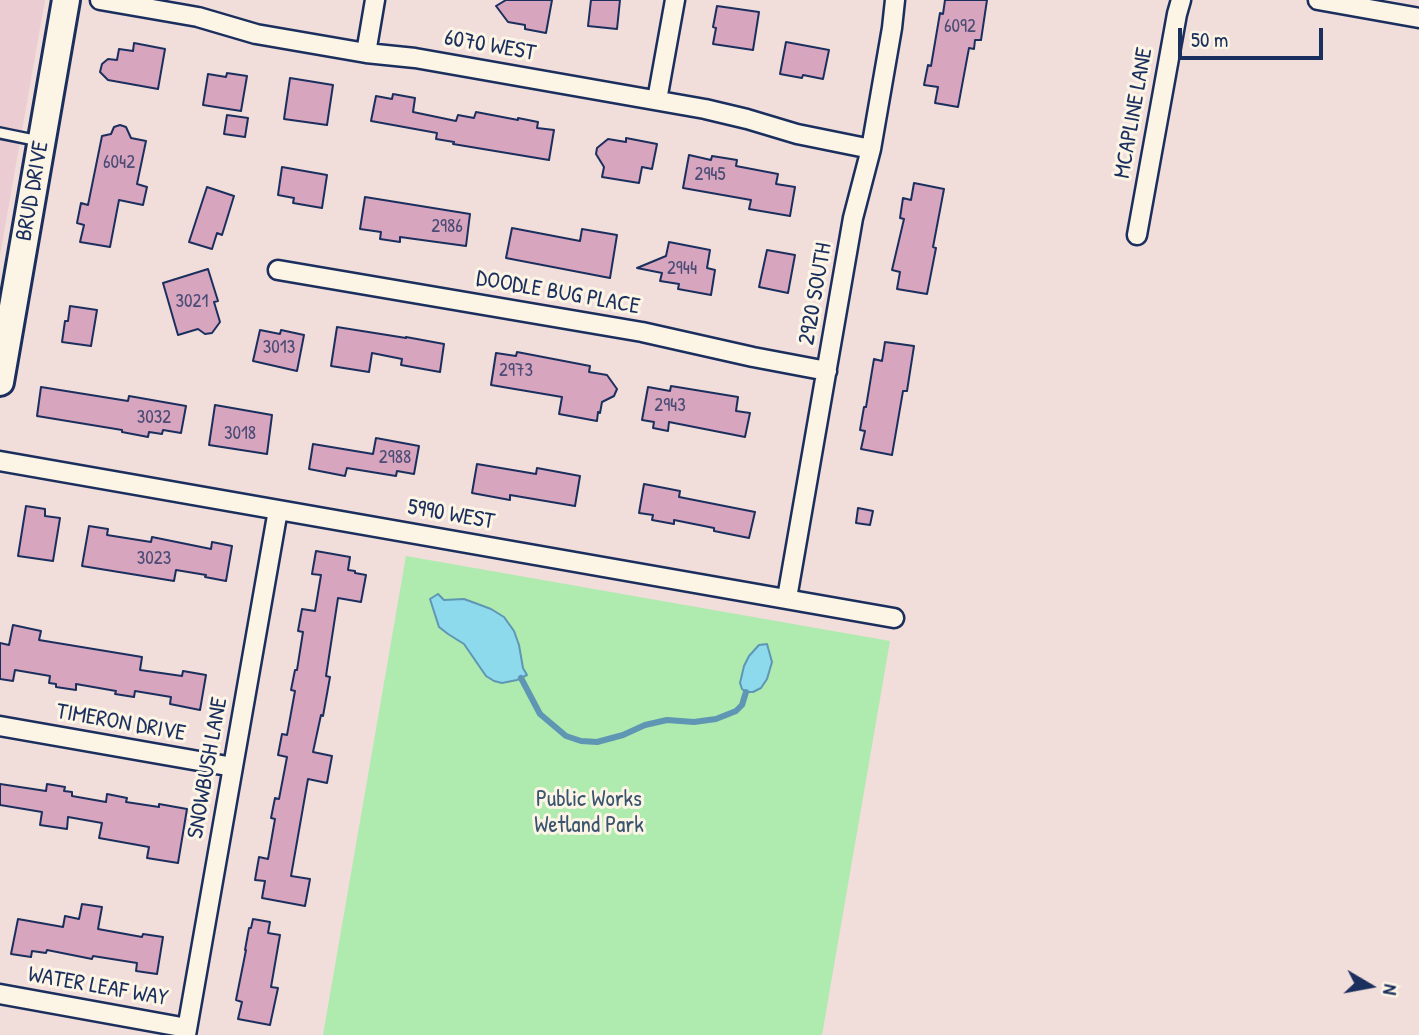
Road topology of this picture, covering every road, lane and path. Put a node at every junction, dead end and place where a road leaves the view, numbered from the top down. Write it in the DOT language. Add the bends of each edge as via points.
graph roads {
  1 [pos="66,0"];
  2 [pos="100,0"];
  3 [pos="375,0"];
  4 [pos="675,0"];
  5 [pos="895,0"];
  6 [pos="1181,0"];
  7 [pos="1318,0"];
  8 [pos="1419,18"];
  9 [pos="366,53"];
  10 [pos="657,100"];
  11 [pos="0,133"];
  12 [pos="42,142"];
  13 [pos="871,149"];
  14 [pos="1137,235"];
  15 [pos="278,270"];
  16 [pos="3,348"];
  17 [pos="827,371"];
  18 [pos="0,382"];
  19 [pos="0,461"];
  20 [pos="278,510"];
  21 [pos="787,598"];
  22 [pos="894,618"];
  23 [pos="0,726"];
  24 [pos="233,767"];
  25 [pos="0,994"];
  26 [pos="186,1031"];
  1 -- 12 [label="main road, BRUD DRIVE"];
  2 -- 9 [label="street, 6070 WEST"];
  3 -- 9 [label="street"];
  4 -- 10 [label="street"];
  5 -- 13 [label="street, 2920 SOUTH"];
  6 -- 14 [label="street, MCAPLINE LANE"];
  7 -- 8 [label="street"];
  9 -- 10 [label="street, 6070 WEST"];
  10 -- 13 [label="street, 6070 WEST"];
  11 -- 12 [label="lane"];
  12 -- 16 [label="main road, BRUD DRIVE"];
  13 -- 17 [label="street, 2920 SOUTH" via="853,218"];
  15 -- 17 [label="street, DOODLE BUG PLACE" via="642,332"];
  16 -- 18 [label="main road, BRUD DRIVE"];
  17 -- 21 [label="street, 2920 SOUTH"];
  19 -- 20 [label="street, 5990 WEST"];
  20 -- 21 [label="street, 5990 WEST"];
  20 -- 24 [label="street, SNOWBUSH LANE"];
  21 -- 22 [label="street, 5990 WEST"];
  23 -- 24 [label="street, TIMERON DRIVE"];
  24 -- 26 [label="street, SNOWBUSH LANE"];
  25 -- 26 [label="street, WATER LEAF WAY"];
}
